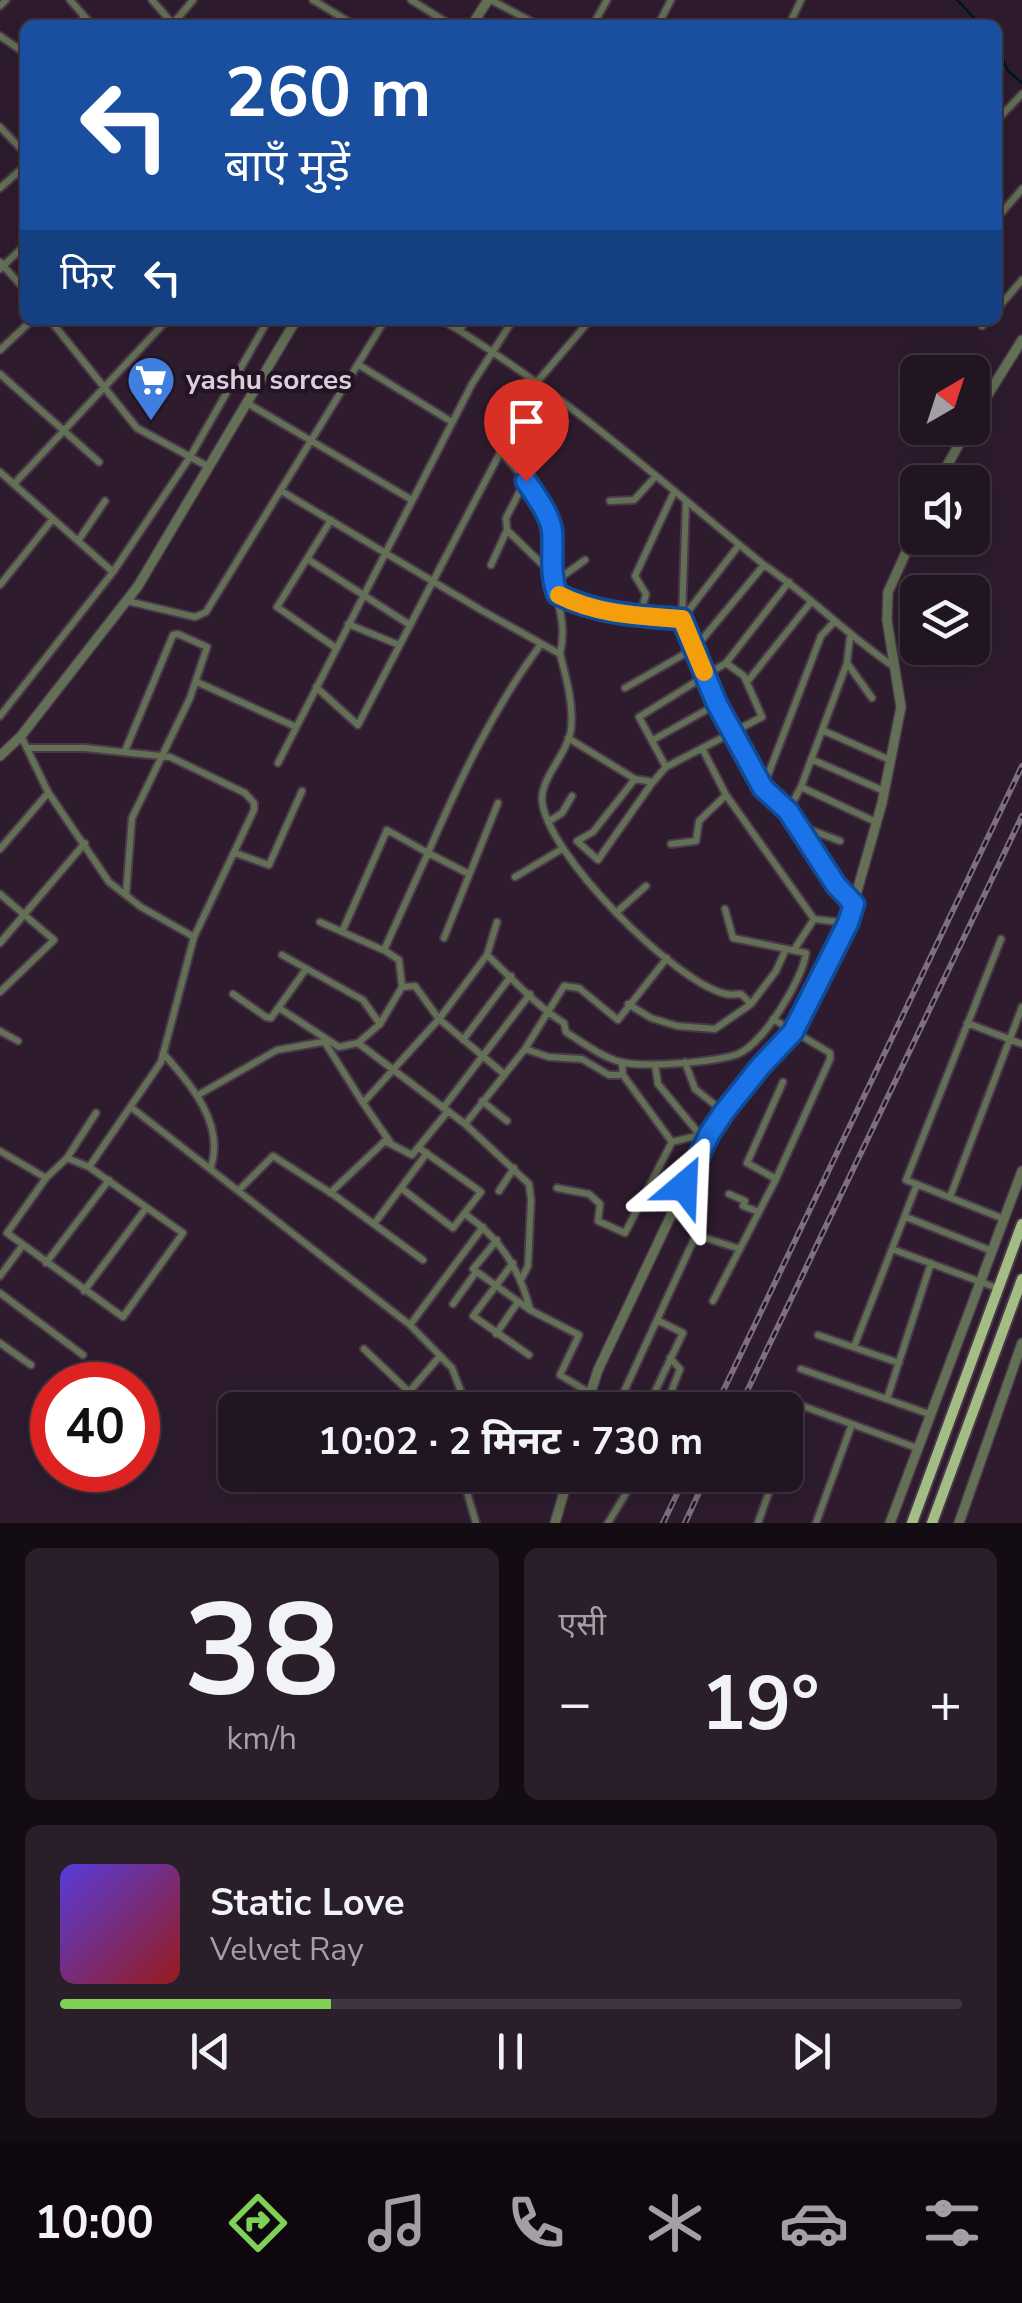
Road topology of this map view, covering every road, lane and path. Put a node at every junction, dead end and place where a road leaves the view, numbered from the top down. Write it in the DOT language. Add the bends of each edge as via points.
graph roads {
  1 [pos="6,0"];
  2 [pos="70,0"];
  3 [pos="152,0"];
  4 [pos="193,0"];
  5 [pos="313,0"];
  6 [pos="410,0"];
  7 [pos="490,0"];
  8 [pos="596,0"];
  9 [pos="606,2"];
  10 [pos="0,6"];
  11 [pos="85,17"];
  12 [pos="82,20"];
  13 [pos="88,20"];
  14 [pos="169,20"];
  15 [pos="176,20"];
  16 [pos="346,20"];
  17 [pos="442,20"];
  18 [pos="528,20"];
  19 [pos="1022,94"];
  20 [pos="1002,115"];
  21 [pos="0,126"];
  22 [pos="20,148"];
  23 [pos="20,170"];
  24 [pos="0,188"];
  25 [pos="1022,189"];
  26 [pos="1002,212"];
  27 [pos="20,249"];
  28 [pos="1,266"];
  29 [pos="1022,280"];
  30 [pos="20,285"];
  31 [pos="1002,303"];
  32 [pos="27,325"];
  33 [pos="54,325"];
  34 [pos="162,325"];
  35 [pos="265,325"];
  36 [pos="293,325"];
  37 [pos="382,325"];
  38 [pos="451,325"];
  39 [pos="463,325"];
  40 [pos="510,325"];
  41 [pos="586,325"];
  42 [pos="460,330"];
  43 [pos="1022,340"];
  44 [pos="0,350"];
  45 [pos="495,351"];
  46 [pos="359,365"];
  47 [pos="0,374"];
  48 [pos="538,382"];
  49 [pos="103,387"];
  50 [pos="990,391"];
  51 [pos="247,403"];
  52 [pos="452,422"];
  53 [pos="63,431"];
  54 [pos="312,443"];
  55 [pos="501,452"];
  56 [pos="190,457"];
  57 [pos="99,462"];
  58 [pos="209,467"];
  59 [pos="0,472"];
  60 [pos="655,476"];
  61 [pos="526,481"];
  62 [pos="14,484"];
  63 [pos="283,492"];
  64 [pos="674,492"];
  65 [pos="412,500"];
  66 [pos="105,501"];
  67 [pos="610,501"];
  68 [pos="686,501"];
  69 [pos="52,520"];
  70 [pos="331,520"];
  71 [pos="507,530"];
  72 [pos="78,540"];
  73 [pos="739,545"];
  74 [pos="386,552"];
  75 [pos="904,555"];
  76 [pos="309,560"];
  77 [pos="585,560"];
  78 [pos="491,564"];
  79 [pos="764,565"];
  80 [pos="113,572"];
  81 [pos="551,572"];
  82 [pos="2,580"];
  83 [pos="434,582"];
  84 [pos="789,582"];
  85 [pos="553,583"];
  86 [pos="557,594"];
  87 [pos="362,596"];
  88 [pos="128,601"];
  89 [pos="811,602"];
  90 [pos="640,616"];
  91 [pos="682,619"];
  92 [pos="834,622"];
  93 [pos="348,624"];
  94 [pos="410,625"];
  95 [pos="851,635"];
  96 [pos="542,643"];
  97 [pos="400,645"];
  98 [pos="337,648"];
  99 [pos="695,648"];
  100 [pos="560,654"];
  101 [pos="726,663"];
  102 [pos="847,664"];
  103 [pos="896,667"];
  104 [pos="706,677"];
  105 [pos="196,682"];
  106 [pos="747,682"];
  107 [pos="316,687"];
  108 [pos="625,688"];
  109 [pos="872,698"];
  110 [pos="717,704"];
  111 [pos="0,716"];
  112 [pos="296,726"];
  113 [pos="822,730"];
  114 [pos="732,732"];
  115 [pos="21,736"];
  116 [pos="568,738"];
  117 [pos="653,740"];
  118 [pos="27,748"];
  119 [pos="702,748"];
  120 [pos="125,751"];
  121 [pos="162,755"];
  122 [pos="0,756"];
  123 [pos="811,759"];
  124 [pos="892,761"];
  125 [pos="278,764"];
  126 [pos="666,766"];
  127 [pos="634,779"];
  128 [pos="653,782"];
  129 [pos="800,787"];
  130 [pos="763,788"];
  131 [pos="302,791"];
  132 [pos="884,791"];
  133 [pos="48,792"];
  134 [pos="726,795"];
  135 [pos="572,796"];
  136 [pos="498,803"];
  137 [pos="788,811"];
  138 [pos="548,822"];
  139 [pos="876,822"];
  140 [pos="797,825"];
  141 [pos="577,841"];
  142 [pos="840,842"];
  143 [pos="84,843"];
  144 [pos="671,844"];
  145 [pos="0,849"];
  146 [pos="563,850"];
  147 [pos="234,853"];
  148 [pos="428,853"];
  149 [pos="470,874"];
  150 [pos="515,876"];
  151 [pos="646,886"];
  152 [pos="0,894"];
  153 [pos="126,894"];
  154 [pos="854,904"];
  155 [pos="725,910"];
  156 [pos="617,912"];
  157 [pos="25,914"];
  158 [pos="814,919"];
  159 [pos="320,922"];
  160 [pos="498,922"];
  161 [pos="848,923"];
  162 [pos="342,932"];
  163 [pos="194,937"];
  164 [pos="444,938"];
  165 [pos="1000,939"];
  166 [pos="0,944"];
  167 [pos="384,950"];
  168 [pos="790,950"];
  169 [pos="282,955"];
  170 [pos="487,956"];
  171 [pos="667,958"];
  172 [pos="306,969"];
  173 [pos="511,976"];
  174 [pos="402,987"];
  175 [pos="0,992"];
  176 [pos="530,993"];
  177 [pos="233,994"];
  178 [pos="628,1004"];
  179 [pos="750,1004"];
  180 [pos="1022,1007"];
  181 [pos="279,1008"];
  182 [pos="547,1012"];
  183 [pos="439,1019"];
  184 [pos="773,1019"];
  185 [pos="380,1024"];
  186 [pos="967,1024"];
  187 [pos="0,1030"];
  188 [pos="793,1032"];
  189 [pos="463,1040"];
  190 [pos="1008,1040"];
  191 [pos="18,1041"];
  192 [pos="327,1041"];
  193 [pos="358,1044"];
  194 [pos="1022,1044"];
  195 [pos="525,1049"];
  196 [pos="164,1053"];
  197 [pos="482,1058"];
  198 [pos="684,1062"];
  199 [pos="622,1063"];
  200 [pos="655,1065"];
  201 [pos="394,1070"];
  202 [pos="504,1074"];
  203 [pos="623,1074"];
  204 [pos="783,1082"];
  205 [pos="198,1096"];
  206 [pos="482,1101"];
  207 [pos="363,1103"];
  208 [pos="132,1108"];
  209 [pos="445,1109"];
  210 [pos="724,1112"];
  211 [pos="96,1113"];
  212 [pos="508,1121"];
  213 [pos="465,1124"];
  214 [pos="706,1134"];
  215 [pos="390,1142"];
  216 [pos="672,1142"];
  217 [pos="423,1150"];
  218 [pos="0,1151"];
  219 [pos="67,1158"];
  220 [pos="211,1166"];
  221 [pos="89,1167"];
  222 [pos="514,1168"];
  223 [pos="1022,1171"];
  224 [pos="46,1178"];
  225 [pos="776,1179"];
  226 [pos="109,1180"];
  227 [pos="917,1184"];
  228 [pos="401,1188"];
  229 [pos="557,1188"];
  230 [pos="240,1189"];
  231 [pos="330,1192"];
  232 [pos="499,1192"];
  233 [pos="729,1194"];
  234 [pos="950,1197"];
  235 [pos="146,1208"];
  236 [pos="759,1212"];
  237 [pos="672,1213"];
  238 [pos="465,1214"];
  239 [pos="906,1216"];
  240 [pos="1004,1219"];
  241 [pos="374,1224"];
  242 [pos="1022,1224"];
  243 [pos="483,1227"];
  244 [pos="696,1235"];
  245 [pos="496,1240"];
  246 [pos="23,1245"];
  247 [pos="740,1249"];
  248 [pos="892,1249"];
  249 [pos="992,1250"];
  250 [pos="423,1260"];
  251 [pos="46,1263"];
  252 [pos="513,1263"];
  253 [pos="932,1263"];
  254 [pos="476,1272"];
  255 [pos="0,1276"];
  256 [pos="522,1278"];
  257 [pos="1022,1279"];
  258 [pos="980,1280"];
  259 [pos="495,1285"];
  260 [pos="997,1288"];
  261 [pos="84,1290"];
  262 [pos="0,1293"];
  263 [pos="518,1302"];
  264 [pos="713,1302"];
  265 [pos="453,1304"];
  266 [pos="530,1310"];
  267 [pos="657,1320"];
  268 [pos="410,1324"];
  269 [pos="496,1334"];
  270 [pos="818,1335"];
  271 [pos="1022,1343"];
  272 [pos="0,1344"];
  273 [pos="854,1347"];
  274 [pos="364,1349"];
  275 [pos="84,1355"];
  276 [pos="529,1355"];
  277 [pos="440,1356"];
  278 [pos="670,1358"];
  279 [pos="900,1364"];
  280 [pos="30,1365"];
  281 [pos="801,1368"];
  282 [pos="409,1392"];
  283 [pos="461,1392"];
  284 [pos="589,1392"];
  285 [pos="625,1392"];
  286 [pos="654,1392"];
  287 [pos="671,1392"];
  288 [pos="887,1399"];
  289 [pos="803,1407"];
  290 [pos="929,1414"];
  291 [pos="852,1424"];
  292 [pos="917,1448"];
  293 [pos="467,1492"];
  294 [pos="564,1492"];
  295 [pos="627,1492"];
  296 [pos="769,1492"];
  297 [pos="476,1523"];
  298 [pos="555,1523"];
  299 [pos="608,1523"];
  300 [pos="758,1523"];
  301 [pos="816,1523"];
  302 [pos="890,1523"];
  303 [pos="912,1523"];
  304 [pos="932,1523"];
  305 [pos="958,1523"];
  1 -- 10 [label="street"];
  2 -- 11 [label="street"];
  3 -- 14 [label="street"];
  4 -- 15 [label="street"];
  5 -- 16 [label="street"];
  6 -- 17 [label="street"];
  7 -- 18 [label="street"];
  8 -- 9 [label="street"];
  11 -- 12 [label="street"];
  11 -- 13 [label="street"];
  19 -- 20 [label="street"];
  21 -- 22 [label="street"];
  23 -- 24 [label="street"];
  25 -- 26 [label="street"];
  27 -- 28 [label="street"];
  28 -- 30 [label="street"];
  29 -- 31 [label="street"];
  32 -- 44 [label="street"];
  33 -- 49 [label="street"];
  34 -- 49 [label="street"];
  35 -- 56 [label="street"];
  36 -- 51 [label="street"];
  37 -- 46 [label="street"];
  38 -- 42 [label="street"];
  39 -- 42 [label="street"];
  40 -- 45 [label="street"];
  41 -- 48 [label="street"];
  42 -- 45 [label="street"];
  43 -- 50 [label="street"];
  45 -- 48 [label="street"];
  45 -- 52 [label="street"];
  46 -- 52 [label="street"];
  46 -- 54 [label="street"];
  47 -- 53 [label="street"];
  48 -- 55 [label="street"];
  48 -- 60 [label="street"];
  49 -- 53 [label="street"];
  49 -- 56 [label="street" via="137,428"];
  51 -- 54 [label="street"];
  51 -- 58 [label="street"];
  52 -- 65 [label="street"];
  53 -- 57 [label="street"];
  53 -- 62 [label="street"];
  54 -- 63 [label="street"];
  54 -- 65 [label="street"];
  55 -- 61 [label="street"];
  55 -- 83 [label="street"];
  56 -- 58 [label="street"];
  56 -- 80 [label="street"];
  58 -- 88 [label="street"];
  59 -- 62 [label="street"];
  60 -- 64 [label="street"];
  60 -- 67 [label="street" via="634,500"];
  61 -- 71 [label="street" via="506,518"];
  61 -- 81 [label="street" via="550,522"];
  62 -- 69 [label="street"];
  63 -- 70 [label="street"];
  63 -- 88 [label="street" via="202,616"];
  64 -- 68 [label="street"];
  64 -- 90 [label="street" via="635,576 646,594"];
  65 -- 74 [label="street"];
  66 -- 72 [label="street"];
  68 -- 73 [label="street"];
  68 -- 91 [label="street"];
  69 -- 72 [label="street"];
  69 -- 82 [label="street"];
  70 -- 74 [label="street"];
  70 -- 76 [label="street"];
  71 -- 78 [label="street"];
  71 -- 81 [label="street"];
  72 -- 80 [label="street"];
  73 -- 79 [label="street"];
  73 -- 91 [label="street"];
  74 -- 83 [label="street"];
  74 -- 87 [label="street"];
  75 -- 103 [label="street" via="886,606"];
  76 -- 87 [label="street"];
  76 -- 98 [label="street" via="277,607"];
  77 -- 85 [label="street"];
  79 -- 84 [label="street"];
  79 -- 99 [label="street"];
  80 -- 111 [label="street"];
  81 -- 85 [label="street"];
  83 -- 94 [label="street"];
  83 -- 96 [label="street"];
  84 -- 89 [label="street"];
  84 -- 101 [label="street"];
  85 -- 86 [label="street"];
  86 -- 90 [label="street" via="593,609"];
  86 -- 100 [label="street"];
  87 -- 93 [label="street"];
  87 -- 94 [label="street"];
  88 -- 115 [label="street"];
  89 -- 92 [label="street"];
  89 -- 106 [label="street"];
  90 -- 91 [label="street"];
  91 -- 99 [label="street"];
  92 -- 95 [label="street"];
  92 -- 130 [label="street" via="821,636"];
  93 -- 97 [label="street"];
  93 -- 98 [label="street"];
  94 -- 97 [label="street"];
  95 -- 102 [label="street"];
  95 -- 103 [label="street"];
  96 -- 100 [label="street"];
  96 -- 148 [label="street" via="466,764"];
  97 -- 107 [label="street" via="358,725"];
  98 -- 107 [label="street"];
  99 -- 104 [label="street"];
  99 -- 108 [label="street"];
  100 -- 116 [label="street"];
  101 -- 104 [label="street"];
  101 -- 106 [label="street"];
  102 -- 109 [label="street"];
  102 -- 113 [label="street"];
  103 -- 124 [label="street" via="901,707"];
  104 -- 110 [label="street"];
  104 -- 117 [label="street" via="640,716"];
  105 -- 112 [label="street"];
  105 -- 120 [label="street" via="209,649 176,634"];
  105 -- 121 [label="street"];
  106 -- 114 [label="street" via="762,716"];
  107 -- 112 [label="street"];
  110 -- 114 [label="street"];
  110 -- 117 [label="street"];
  112 -- 125 [label="street"];
  113 -- 123 [label="street"];
  113 -- 124 [label="street"];
  114 -- 119 [label="street"];
  114 -- 130 [label="street"];
  115 -- 118 [label="street"];
  115 -- 122 [label="street"];
  116 -- 127 [label="street"];
  116 -- 138 [label="street" via="542,794"];
  117 -- 126 [label="street"];
  118 -- 120 [label="street"];
  118 -- 133 [label="street"];
  119 -- 126 [label="street"];
  119 -- 134 [label="street"];
  120 -- 121 [label="street"];
  121 -- 147 [label="street" via="252,798 254,810"];
  121 -- 153 [label="street" via="132,818"];
  123 -- 129 [label="street"];
  123 -- 132 [label="street"];
  124 -- 132 [label="street"];
  126 -- 128 [label="street"];
  127 -- 128 [label="street"];
  127 -- 141 [label="street" via="593,832"];
  128 -- 141 [label="street" via="598,860"];
  129 -- 137 [label="street"];
  129 -- 139 [label="street"];
  130 -- 137 [label="street"];
  131 -- 147 [label="street" via="269,865"];
  132 -- 139 [label="street"];
  133 -- 143 [label="street"];
  133 -- 145 [label="street"];
  134 -- 144 [label="street" via="699,821 696,841"];
  134 -- 158 [label="street"];
  135 -- 138 [label="street"];
  136 -- 149 [label="street"];
  137 -- 140 [label="street"];
  138 -- 146 [label="street"];
  139 -- 154 [label="street"];
  140 -- 142 [label="street"];
  140 -- 154 [label="street"];
  141 -- 146 [label="street"];
  143 -- 153 [label="street" via="100,871"];
  143 -- 157 [label="street"];
  146 -- 150 [label="street"];
  146 -- 156 [label="street"];
  147 -- 163 [label="street"];
  148 -- 149 [label="street"];
  148 -- 162 [label="street" via="387,830"];
  148 -- 167 [label="street"];
  149 -- 164 [label="street"];
  151 -- 156 [label="street"];
  152 -- 157 [label="street"];
  153 -- 163 [label="street"];
  154 -- 161 [label="street"];
  155 -- 168 [label="street" via="734,938"];
  156 -- 171 [label="street"];
  157 -- 166 [label="street"];
  157 -- 175 [label="street" via="54,940"];
  158 -- 161 [label="street"];
  158 -- 168 [label="street"];
  159 -- 162 [label="street"];
  160 -- 170 [label="street"];
  161 -- 188 [label="street"];
  162 -- 167 [label="street"];
  163 -- 196 [label="street"];
  165 -- 186 [label="street"];
  167 -- 174 [label="street" via="400,960"];
  168 -- 179 [label="street"];
  168 -- 184 [label="street" via="806,957 797,986"];
  169 -- 172 [label="street"];
  170 -- 173 [label="street"];
  170 -- 183 [label="street"];
  171 -- 178 [label="street"];
  171 -- 179 [label="street" via="697,981 741,994"];
  172 -- 181 [label="street"];
  172 -- 185 [label="street" via="363,1000"];
  173 -- 176 [label="street"];
  173 -- 189 [label="street"];
  174 -- 183 [label="street" via="415,986"];
  174 -- 185 [label="street"];
  176 -- 182 [label="street"];
  176 -- 197 [label="street"];
  177 -- 181 [label="street" via="269,1019"];
  178 -- 179 [label="street" via="676,1026 715,1029"];
  178 -- 182 [label="street" via="618,1020 579,988 564,986"];
  180 -- 190 [label="street"];
  181 -- 192 [label="street"];
  182 -- 195 [label="street"];
  182 -- 199 [label="street" via="566,1032"];
  183 -- 189 [label="street"];
  183 -- 201 [label="street"];
  184 -- 188 [label="street"];
  184 -- 198 [label="street" via="740,1054"];
  185 -- 193 [label="street"];
  186 -- 190 [label="street"];
  186 -- 227 [label="street" via="906,1180"];
  187 -- 191 [label="street"];
  188 -- 210 [label="street"];
  188 -- 225 [label="street" via="830,1058"];
  189 -- 197 [label="street"];
  190 -- 194 [label="street"];
  190 -- 234 [label="street"];
  192 -- 193 [label="street"];
  192 -- 205 [label="street" via="277,1050"];
  192 -- 207 [label="street"];
  193 -- 201 [label="street"];
  195 -- 202 [label="street"];
  195 -- 203 [label="street"];
  196 -- 205 [label="street"];
  196 -- 208 [label="street"];
  197 -- 202 [label="street"];
  197 -- 209 [label="street"];
  198 -- 200 [label="street"];
  198 -- 210 [label="street" via="695,1088"];
  199 -- 200 [label="street"];
  199 -- 203 [label="street"];
  200 -- 214 [label="street" via="658,1084"];
  201 -- 207 [label="street"];
  201 -- 209 [label="street"];
  202 -- 206 [label="street"];
  203 -- 216 [label="street"];
  204 -- 225 [label="street" via="747,1163"];
  205 -- 220 [label="street" via="216,1149"];
  206 -- 212 [label="street"];
  206 -- 213 [label="street"];
  207 -- 215 [label="street"];
  208 -- 220 [label="street"];
  208 -- 221 [label="street"];
  209 -- 213 [label="street"];
  209 -- 217 [label="street"];
  210 -- 214 [label="street"];
  211 -- 219 [label="street"];
  213 -- 222 [label="street"];
  214 -- 216 [label="street"];
  214 -- 237 [label="street"];
  215 -- 217 [label="street" via="412,1156"];
  215 -- 231 [label="street"];
  216 -- 229 [label="street" via="625,1233 598,1221 600,1204 589,1194"];
  217 -- 228 [label="street"];
  217 -- 238 [label="street" via="481,1192"];
  218 -- 224 [label="street"];
  219 -- 221 [label="street"];
  219 -- 224 [label="street"];
  220 -- 230 [label="street"];
  221 -- 226 [label="street"];
  222 -- 232 [label="street"];
  222 -- 256 [label="street" via="529,1184 532,1200"];
  223 -- 240 [label="street"];
  224 -- 246 [label="street" via="7,1233"];
  225 -- 236 [label="street"];
  226 -- 235 [label="street"];
  226 -- 251 [label="street"];
  227 -- 234 [label="street"];
  227 -- 239 [label="street"];
  228 -- 238 [label="street" via="453,1228"];
  228 -- 241 [label="street"];
  230 -- 231 [label="street" via="274,1156"];
  230 -- 268 [label="street"];
  231 -- 241 [label="street"];
  233 -- 236 [label="street"];
  234 -- 240 [label="street"];
  235 -- 261 [label="street"];
  235 -- 261 [label="street" via="183,1233 123,1317"];
  236 -- 247 [label="street"];
  237 -- 244 [label="street" via="700,1226"];
  237 -- 284 [label="street"];
  238 -- 243 [label="street"];
  239 -- 248 [label="street"];
  239 -- 249 [label="street"];
  240 -- 249 [label="street"];
  241 -- 250 [label="street"];
  242 -- 260 [label="main road"];
  243 -- 245 [label="street"];
  243 -- 268 [label="street"];
  244 -- 247 [label="street"];
  244 -- 267 [label="street"];
  245 -- 252 [label="street"];
  245 -- 254 [label="street"];
  246 -- 251 [label="street"];
  246 -- 255 [label="street"];
  247 -- 264 [label="street"];
  248 -- 253 [label="street"];
  248 -- 273 [label="street"];
  249 -- 258 [label="street"];
  251 -- 261 [label="street"];
  252 -- 256 [label="street"];
  252 -- 259 [label="street"];
  253 -- 258 [label="street"];
  253 -- 279 [label="street"];
  254 -- 259 [label="street"];
  254 -- 265 [label="street"];
  256 -- 266 [label="street"];
  257 -- 304 [label="main road"];
  258 -- 260 [label="street"];
  258 -- 290 [label="street"];
  259 -- 263 [label="street"];
  259 -- 269 [label="street" via="473,1316"];
  260 -- 303 [label="main road"];
  262 -- 275 [label="street"];
  263 -- 266 [label="street"];
  263 -- 269 [label="street"];
  266 -- 284 [label="street" via="579,1335 560,1376"];
  267 -- 278 [label="street" via="683,1333"];
  267 -- 285 [label="street"];
  268 -- 277 [label="street"];
  269 -- 276 [label="street"];
  270 -- 273 [label="street"];
  271 -- 305 [label="street"];
  272 -- 280 [label="street"];
  273 -- 279 [label="street"];
  274 -- 282 [label="street"];
  277 -- 282 [label="street"];
  277 -- 283 [label="street"];
  278 -- 286 [label="street"];
  278 -- 287 [label="street" via="680,1369"];
  279 -- 288 [label="street"];
  281 -- 288 [label="street"];
  288 -- 290 [label="street"];
  289 -- 291 [label="street"];
  290 -- 292 [label="street"];
  291 -- 292 [label="street"];
  291 -- 301 [label="street"];
  292 -- 302 [label="street"];
  293 -- 297 [label="street"];
  294 -- 298 [label="street"];
  295 -- 299 [label="street"];
  296 -- 300 [label="street"];
}
